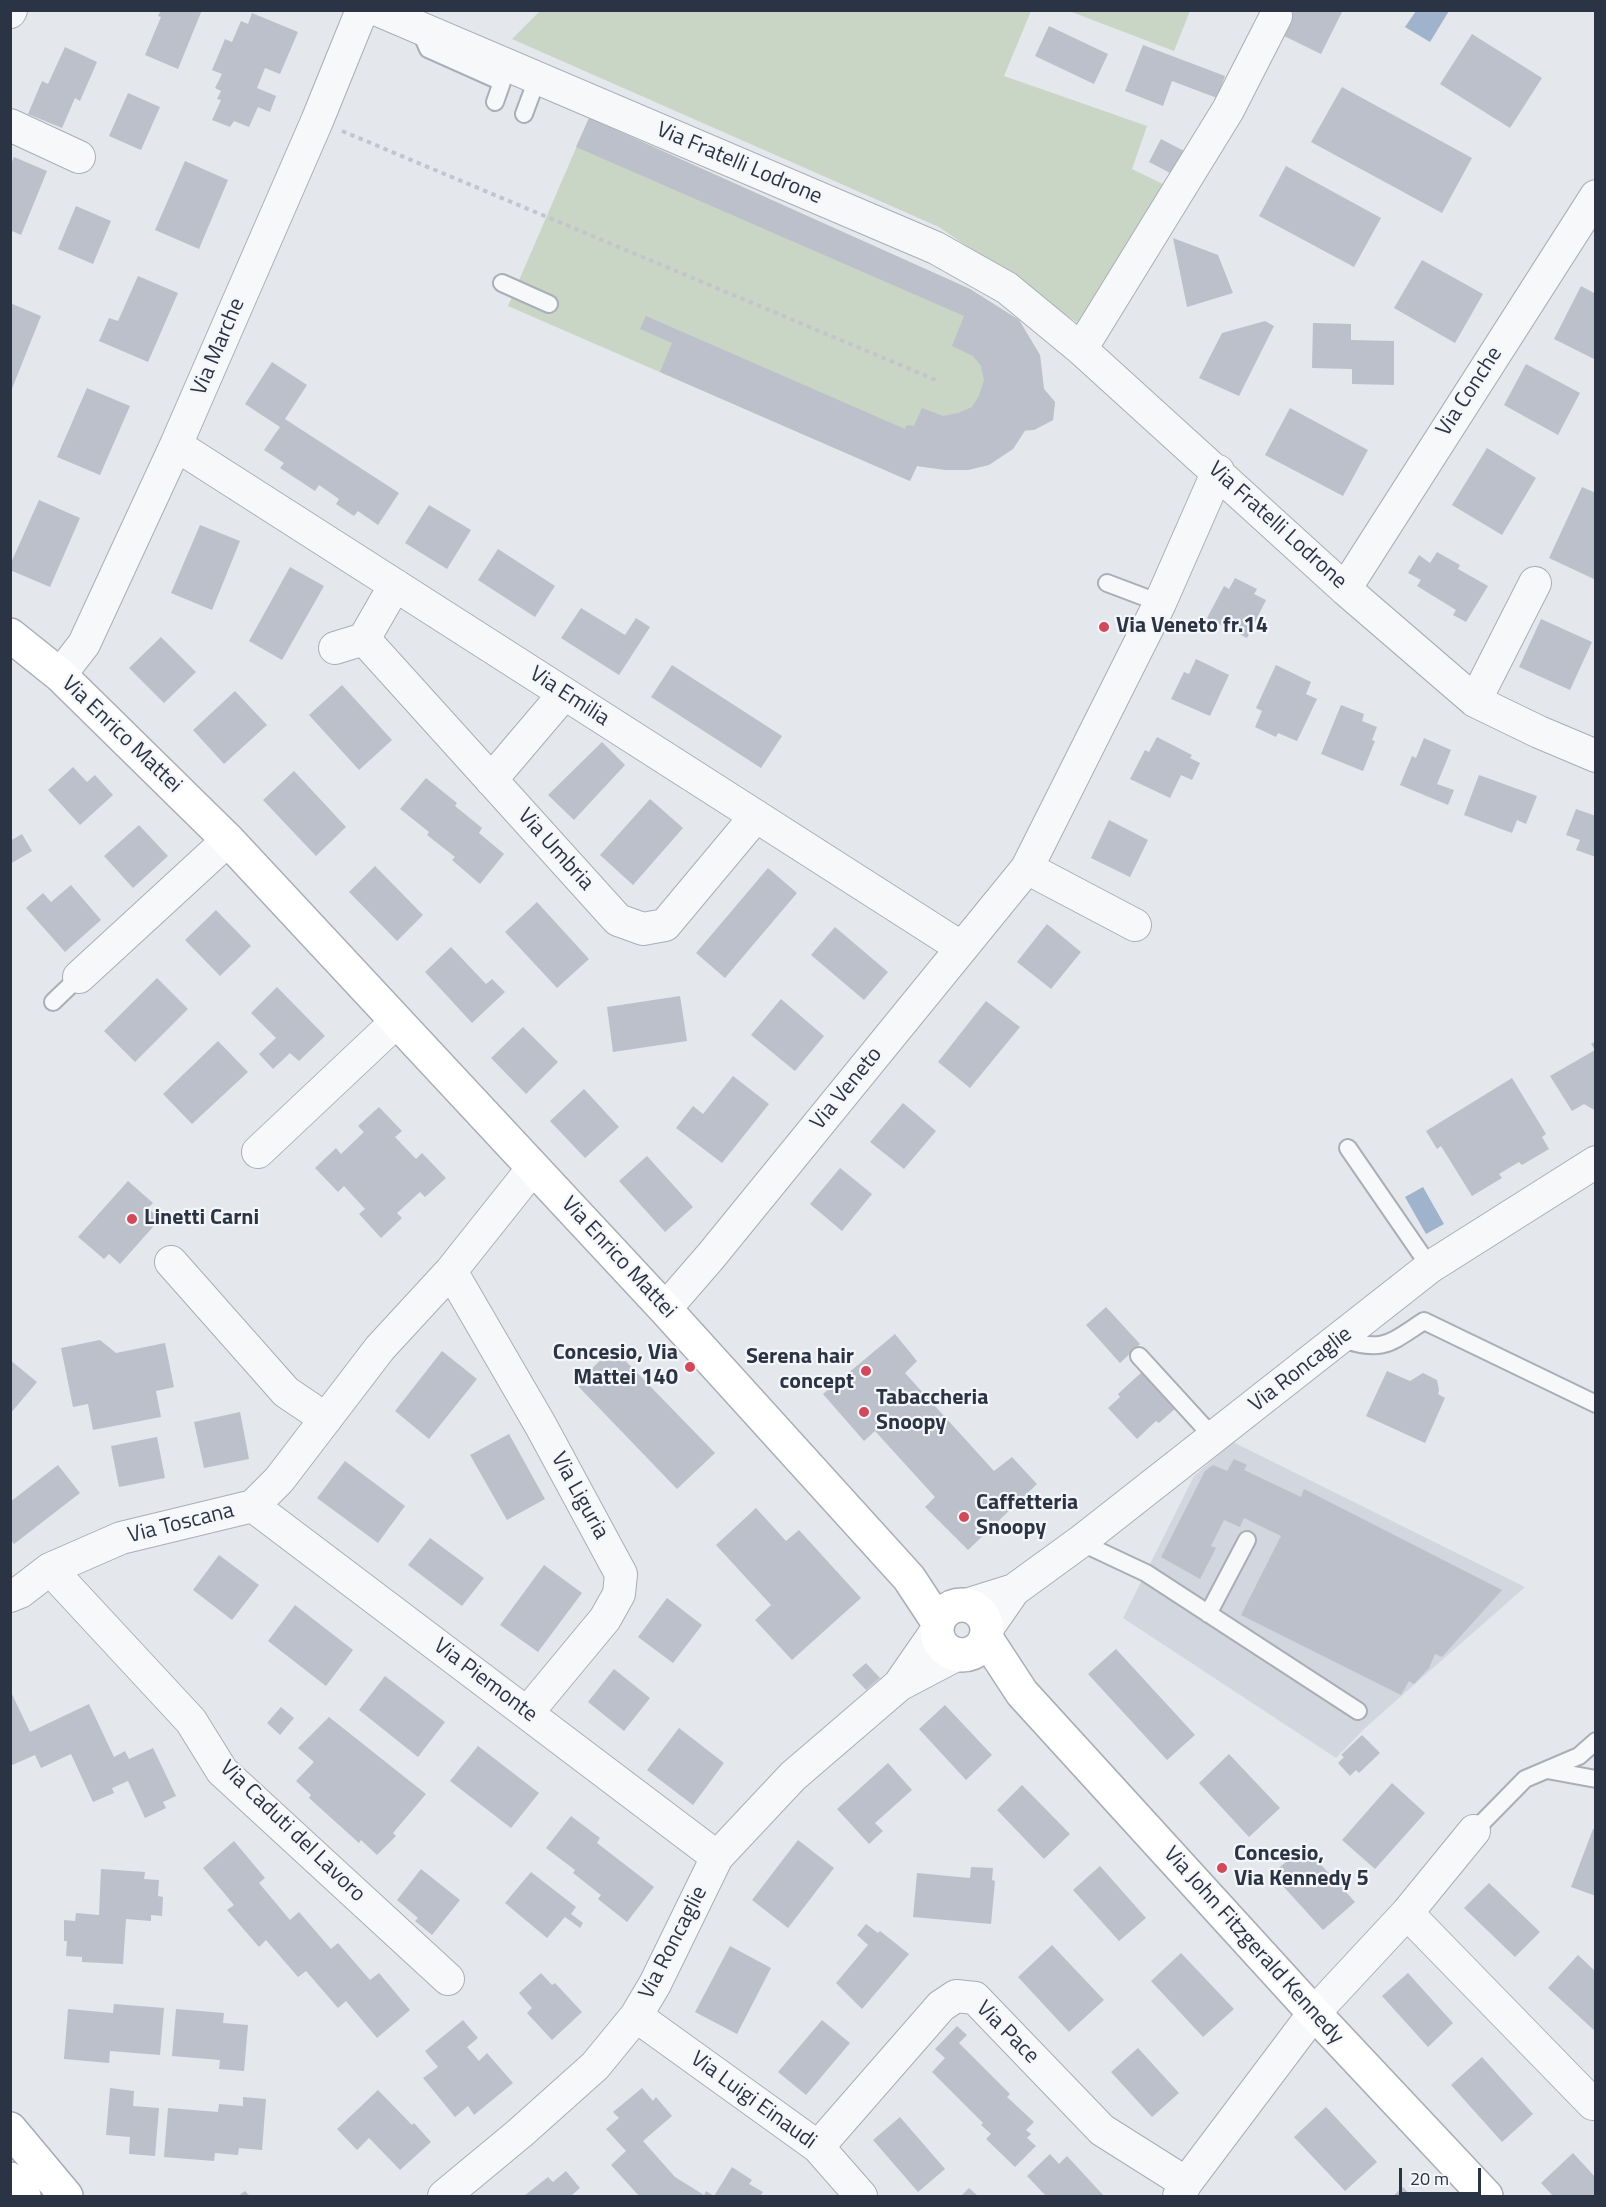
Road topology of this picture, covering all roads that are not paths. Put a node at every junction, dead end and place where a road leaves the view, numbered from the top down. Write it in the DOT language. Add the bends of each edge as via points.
graph roads {
  1 [pos="362,10"];
  2 [pos="378,10"];
  3 [pos="1276,16"];
  4 [pos="505,74"];
  5 [pos="537,79"];
  6 [pos="495,102"];
  7 [pos="524,114"];
  8 [pos="10,125"];
  9 [pos="80,157"];
  10 [pos="1596,196"];
  11 [pos="502,283"];
  12 [pos="549,304"];
  13 [pos="1082,349"];
  14 [pos="176,446"];
  15 [pos="1218,471"];
  16 [pos="1107,583"];
  17 [pos="1535,583"];
  18 [pos="395,585"];
  19 [pos="1345,589"];
  20 [pos="1160,603"];
  21 [pos="10,634"];
  22 [pos="60,675"];
  23 [pos="564,694"];
  24 [pos="1475,701"];
  25 [pos="1596,756"];
  26 [pos="491,780"];
  27 [pos="756,816"];
  28 [pos="228,840"];
  29 [pos="1027,868"];
  30 [pos="1135,925"];
  31 [pos="962,948"];
  32 [pos="80,977"];
  33 [pos="53,1002"];
  34 [pos="396,1022"];
  35 [pos="1348,1148"];
  36 [pos="258,1152"];
  37 [pos="1596,1162"];
  38 [pos="533,1168"];
  39 [pos="171,1262"];
  40 [pos="1430,1267"];
  41 [pos="451,1271"];
  42 [pos="665,1309"];
  43 [pos="1342,1338"];
  44 [pos="1139,1356"];
  45 [pos="1596,1404"];
  46 [pos="326,1419"];
  47 [pos="1214,1438"];
  48 [pos="253,1506"];
  49 [pos="1247,1540"];
  50 [pos="1080,1542"];
  51 [pos="50,1569"];
  52 [pos="10,1596"];
  53 [pos="1208,1614"];
  54 [pos="962,1630"];
  55 [pos="1358,1711"];
  56 [pos="527,1713"];
  57 [pos="1596,1741"];
  58 [pos="1547,1770"];
  59 [pos="1596,1779"];
  60 [pos="1474,1831"];
  61 [pos="717,1857"];
  62 [pos="1407,1913"];
  63 [pos="448,1979"];
  64 [pos="1314,2013"];
  65 [pos="636,2016"];
  66 [pos="1593,2104"];
  67 [pos="10,2129"];
  68 [pos="818,2148"];
  69 [pos="10,2179"];
  70 [pos="1183,2190"];
  71 [pos="24,2196"];
  72 [pos="66,2196"];
  73 [pos="444,2196"];
  74 [pos="861,2196"];
  75 [pos="1486,2196"];
  1 -- 14 [label="street, Via Marche"];
  2 -- 4 [label="street, Via Fratelli Lodrone"];
  3 -- 13 [label="street" via="1228,110"];
  4 -- 5 [label="street, Via Fratelli Lodrone"];
  4 -- 6 [label="lane"];
  5 -- 7 [label="lane"];
  5 -- 13 [label="street, Via Fratelli Lodrone" via="936,248 1006,288"];
  8 -- 9 [label="street"];
  10 -- 19 [label="street, Via Conche"];
  11 -- 12 [label="lane"];
  13 -- 15 [label="street, Via Fratelli Lodrone"];
  14 -- 18 [label="street, Via Emilia"];
  14 -- 22 [label="street, Via Marche" via="84,644"];
  15 -- 19 [label="street, Via Fratelli Lodrone"];
  15 -- 20 [label="street, Via Veneto"];
  16 -- 20 [label="lane"];
  17 -- 24 [label="street"];
  18 -- 23 [label="street, Via Emilia"];
  18 -- 26 [label="street, Via Umbria" via="350,643"];
  19 -- 24 [label="street, Via Fratelli Lodrone"];
  20 -- 29 [label="street, Via Veneto"];
  21 -- 22 [label="street, Via Enrico Mattei"];
  22 -- 28 [label="street, Via Enrico Mattei"];
  23 -- 26 [label="street"];
  23 -- 27 [label="street, Via Emilia"];
  24 -- 25 [label="street, Via Fratelli Lodrone"];
  26 -- 27 [label="street, Via Umbria" via="618,920 643,929 665,925"];
  27 -- 31 [label="street, Via Emilia"];
  28 -- 32 [label="street"];
  28 -- 34 [label="street, Via Enrico Mattei"];
  29 -- 30 [label="street"];
  29 -- 31 [label="street, Via Veneto"];
  31 -- 42 [label="street, Via Veneto"];
  32 -- 33 [label="lane"];
  34 -- 36 [label="street"];
  34 -- 38 [label="street, Via Enrico Mattei"];
  35 -- 40 [label="lane"];
  37 -- 40 [label="street, Via Roncaglie"];
  38 -- 41 [label="street, Via Toscana"];
  38 -- 42 [label="street, Via Enrico Mattei"];
  39 -- 46 [label="street" via="286,1392"];
  40 -- 43 [label="street, Via Roncaglie"];
  41 -- 46 [label="street, Via Toscana" via="380,1348"];
  41 -- 56 [label="street, Via Liguria" via="621,1574 619,1594 605,1619"];
  42 -- 54 [label="street, Via Enrico Mattei" via="909,1578"];
  43 -- 45 [label="lane" via="1377,1347 1424,1321"];
  43 -- 47 [label="street, Via Roncaglie"];
  44 -- 47 [label="lane"];
  46 -- 48 [label="street, Via Toscana" via="279,1480"];
  47 -- 50 [label="street, Via Roncaglie"];
  48 -- 51 [label="street, Via Toscana" via="121,1538"];
  48 -- 56 [label="street, Via Piemonte"];
  49 -- 53 [label="lane"];
  50 -- 53 [label="lane" via="1146,1573"];
  50 -- 54 [label="street, Via Roncaglie"];
  51 -- 52 [label="street, Via Toscana"];
  51 -- 63 [label="street, Via Caduti del Lavoro" via="195,1717 222,1771"];
  53 -- 55 [label="lane"];
  54 -- 61 [label="street, Via Roncaglie" via="793,1776"];
  54 -- 64 [label="street, Via John Fitzgerald Kennedy"];
  56 -- 61 [label="street, Via Piemonte"];
  57 -- 58 [label="lane" via="1579,1756"];
  58 -- 59 [label="lane"];
  58 -- 60 [label="lane" via="1525,1779"];
  60 -- 62 [label="street"];
  61 -- 65 [label="street, Via Roncaglie"];
  62 -- 64 [label="street"];
  62 -- 66 [label="street"];
  64 -- 70 [label="street"];
  64 -- 75 [label="street, Via John Fitzgerald Kennedy"];
  65 -- 68 [label="street, Via Luigi Einaudi"];
  65 -- 73 [label="street, Via Roncaglie" via="595,2066"];
  67 -- 72 [label="street"];
  68 -- 70 [label="street, Via Pace" via="941,2006 956,1996 975,1998 1102,2130"];
  68 -- 74 [label="street, Via Luigi Einaudi"];
  69 -- 71 [label="street"];
}
